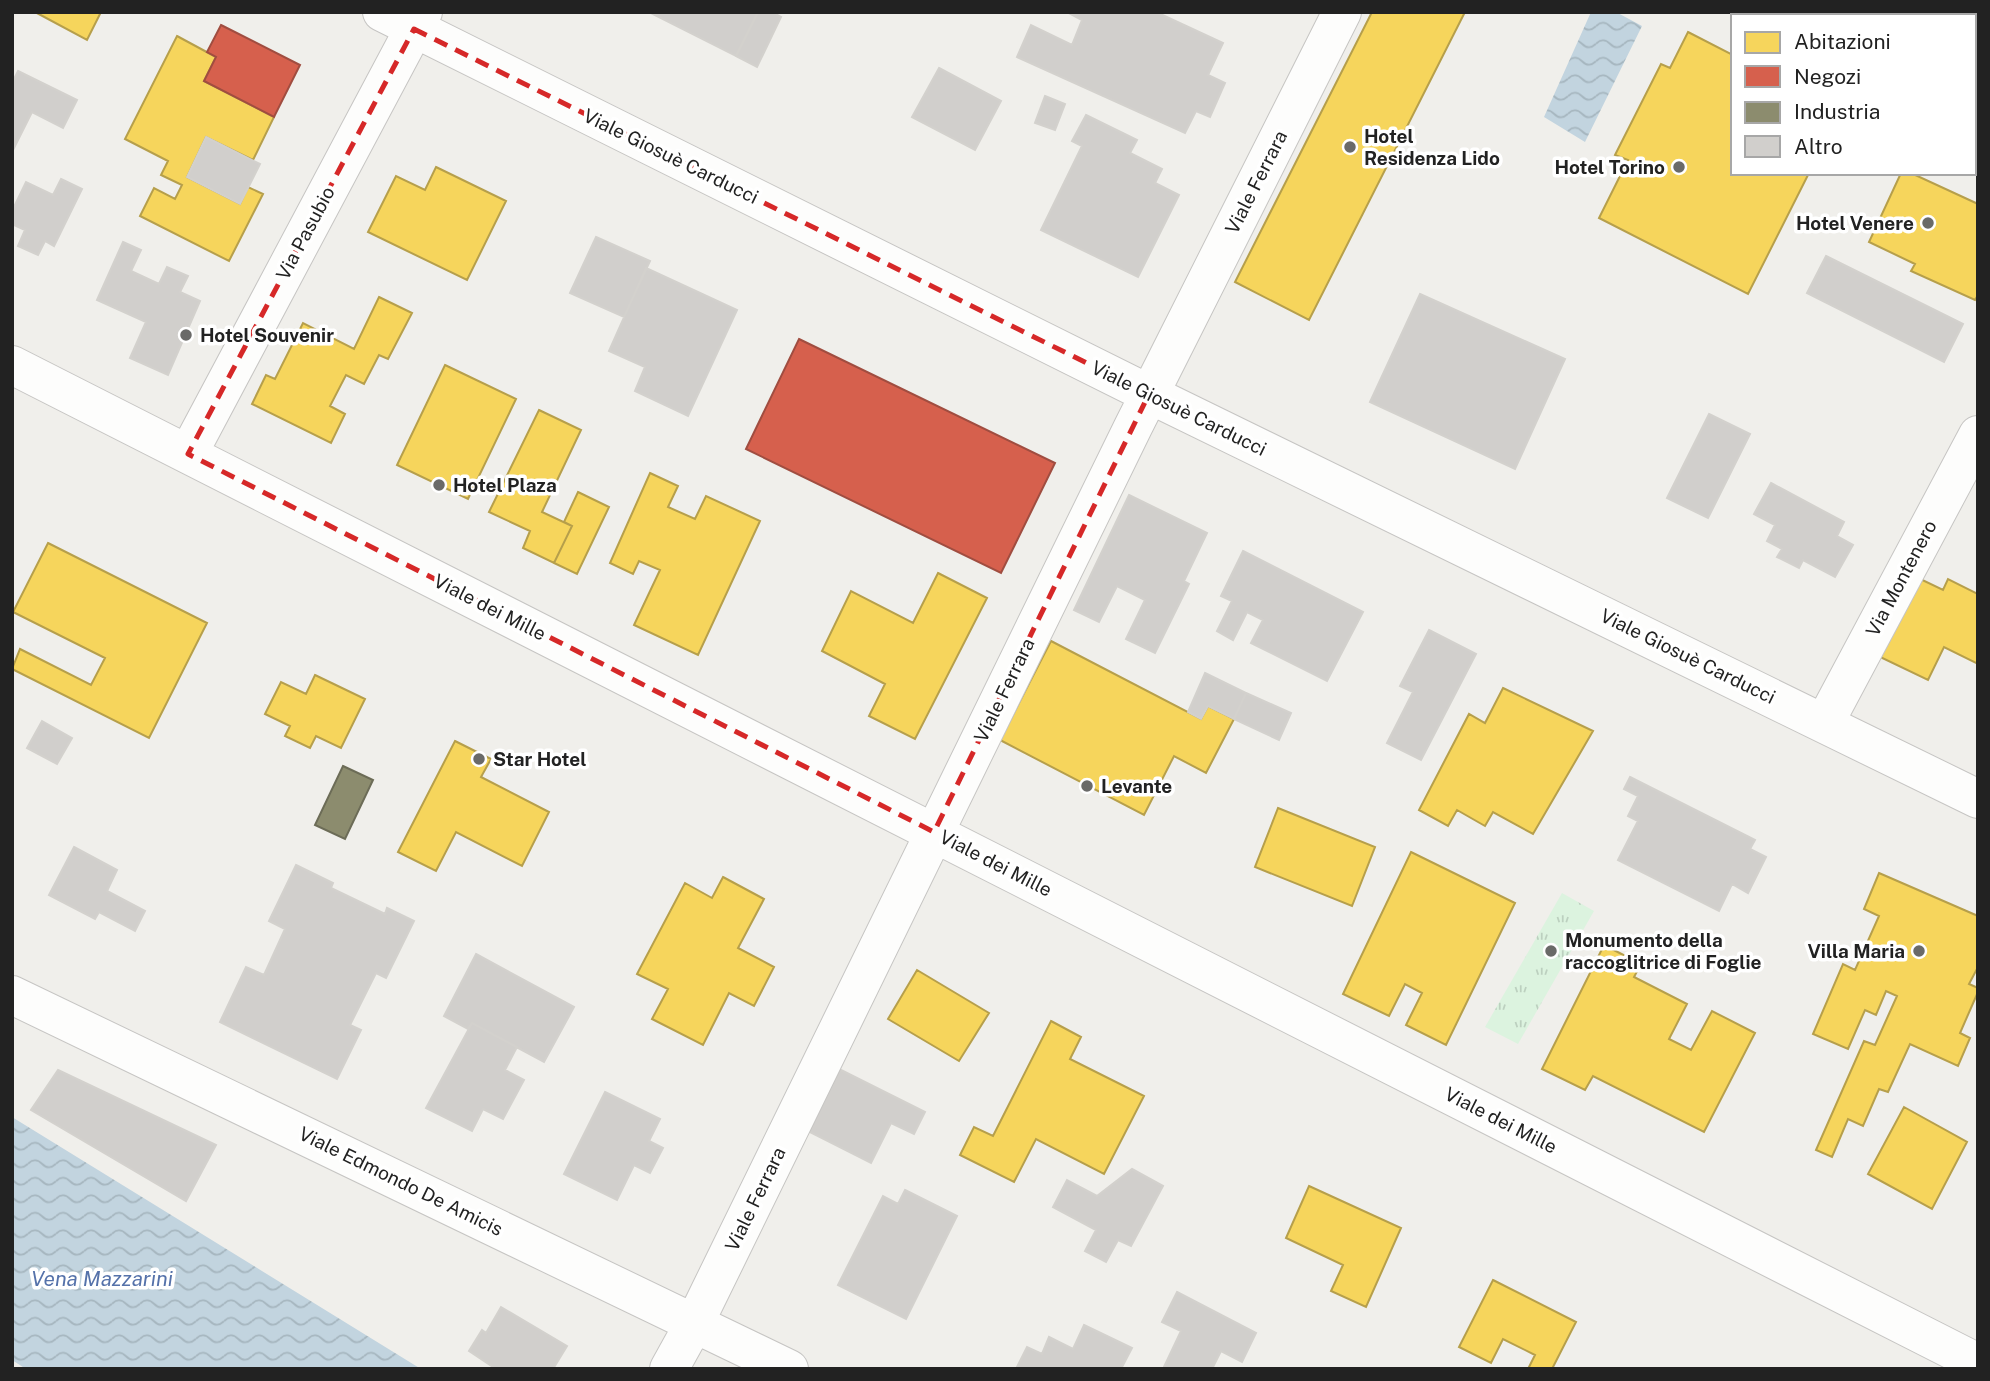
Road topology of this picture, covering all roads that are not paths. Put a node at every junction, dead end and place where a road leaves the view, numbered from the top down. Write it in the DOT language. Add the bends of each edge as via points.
graph roads {
  1 [pos="1342,12"];
  2 [pos="406,18"];
  3 [pos="12,365"];
  4 [pos="1149,394"];
  5 [pos="1978,435"];
  6 [pos="188,454"];
  7 [pos="1825,722"];
  8 [pos="1978,799"];
  9 [pos="934,832"];
  10 [pos="12,995"];
  11 [pos="695,1322"];
  12 [pos="1978,1363"];
  13 [pos="669,1369"];
  14 [pos="789,1369"];
  1 -- 4 [label="street, Viale Ferrara"];
  2 -- 4 [label="street, Viale Giosuè Carducci"];
  2 -- 6 [label="street, Via Pasubio"];
  3 -- 6 [label="street, Viale dei Mille"];
  4 -- 7 [label="street, Viale Giosuè Carducci"];
  4 -- 9 [label="street, Viale Ferrara"];
  5 -- 7 [label="street, Via Montenero"];
  6 -- 9 [label="street, Viale dei Mille"];
  7 -- 8 [label="street, Viale Giosuè Carducci"];
  9 -- 11 [label="street, Viale Ferrara"];
  9 -- 12 [label="street, Viale dei Mille"];
  10 -- 11 [label="street, Viale Edmondo De Amicis"];
  11 -- 13 [label="street, Viale Ferrara"];
  11 -- 14 [label="street, Viale Edmondo De Amicis"];
}
